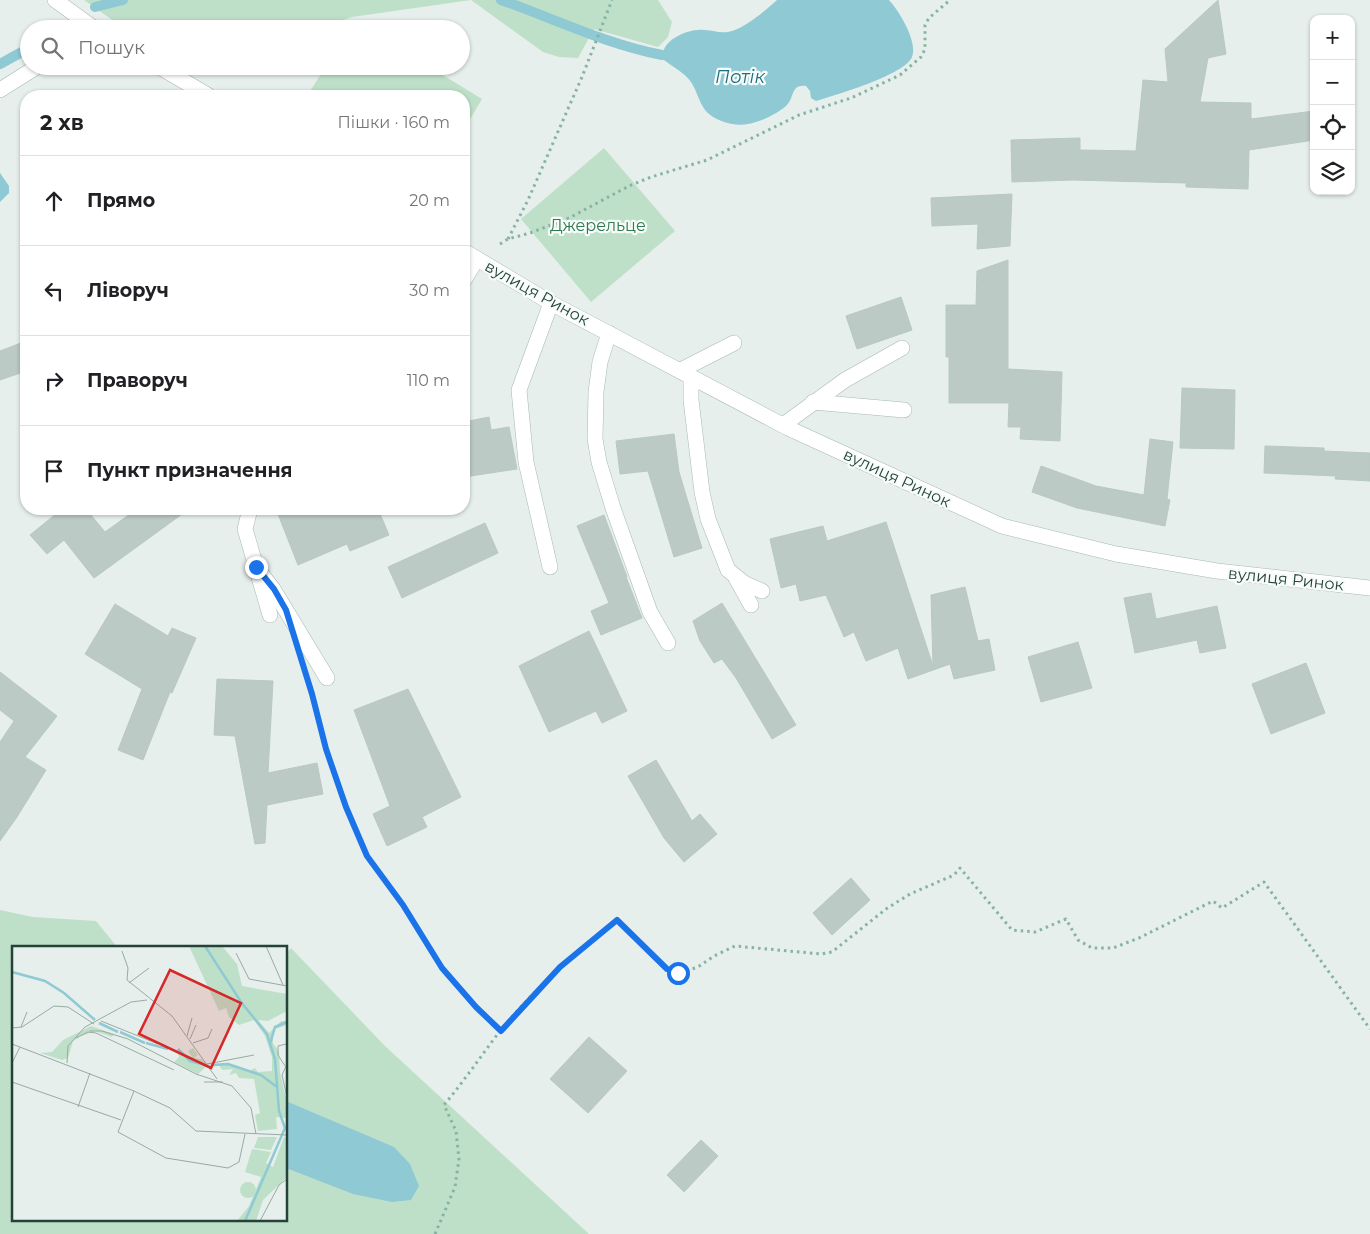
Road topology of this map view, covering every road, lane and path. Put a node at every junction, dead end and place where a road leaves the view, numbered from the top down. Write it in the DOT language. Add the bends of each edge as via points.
graph roads {
  1 [pos="55,0"];
  2 [pos="612,0"];
  3 [pos="950,0"];
  4 [pos="83,20"];
  5 [pos="24,75"];
  6 [pos="173,75"];
  7 [pos="0,90"];
  8 [pos="199,90"];
  9 [pos="508,239"];
  10 [pos="470,255"];
  11 [pos="477,259"];
  12 [pos="470,270"];
  13 [pos="551,302"];
  14 [pos="609,333"];
  15 [pos="734,343"];
  16 [pos="902,348"];
  17 [pos="686,373"];
  18 [pos="813,402"];
  19 [pos="904,410"];
  20 [pos="783,425"];
  21 [pos="248,515"];
  22 [pos="256,567"];
  23 [pos="550,567"];
  24 [pos="734,574"];
  25 [pos="1370,588"];
  26 [pos="762,591"];
  27 [pos="751,605"];
  28 [pos="270,615"];
  29 [pos="668,643"];
  30 [pos="327,678"];
  31 [pos="312,694"];
  32 [pos="1370,1029"];
  33 [pos="501,1031"];
  34 [pos="435,1234"];
  1 -- 4 [label="street"];
  2 -- 9 [label="path" via="528,200"];
  3 -- 9 [label="path" via="925,25 925,49 921,57 900,75 851,98 800,115 707,160 629,186 570,218"];
  5 -- 7 [label="street"];
  6 -- 8 [label="street"];
  9 -- 11 [label="path"];
  10 -- 11 [label="street, вулиця Ринок"];
  11 -- 12 [label="street"];
  11 -- 13 [label="street, вулиця Ринок"];
  13 -- 14 [label="street, вулиця Ринок"];
  13 -- 23 [label="street" via="519,390 526,462"];
  14 -- 17 [label="street, вулиця Ринок"];
  14 -- 29 [label="street" via="600,362 596,392 595,439 599,462 650,612"];
  15 -- 17 [label="street"];
  16 -- 18 [label="street"];
  17 -- 20 [label="street, вулиця Ринок"];
  17 -- 24 [label="street" via="708,519 728,570"];
  18 -- 19 [label="street"];
  18 -- 20 [label="street"];
  20 -- 25 [label="street, вулиця Ринок" via="1002,526 1116,554 1217,572"];
  21 -- 22 [label="street" via="245,529"];
  22 -- 28 [label="street"];
  22 -- 30 [label="street" via="274,589"];
  24 -- 26 [label="street" via="744,583"];
  24 -- 27 [label="street"];
  31 -- 33 [label="path" via="326,749 367,856 403,905 442,968"];
  32 -- 33 [label="path" via="1264,882 1222,908 1212,901 1139,938 1113,948 1092,948 1078,940 1066,919 1035,932 1012,930 960,868 954,874 910,894 832,952 821,954 735,946 678,973 667,969 617,920 560,967"];
  33 -- 34 [label="path" via="444,1105 456,1131 459,1159 455,1187"];
}
